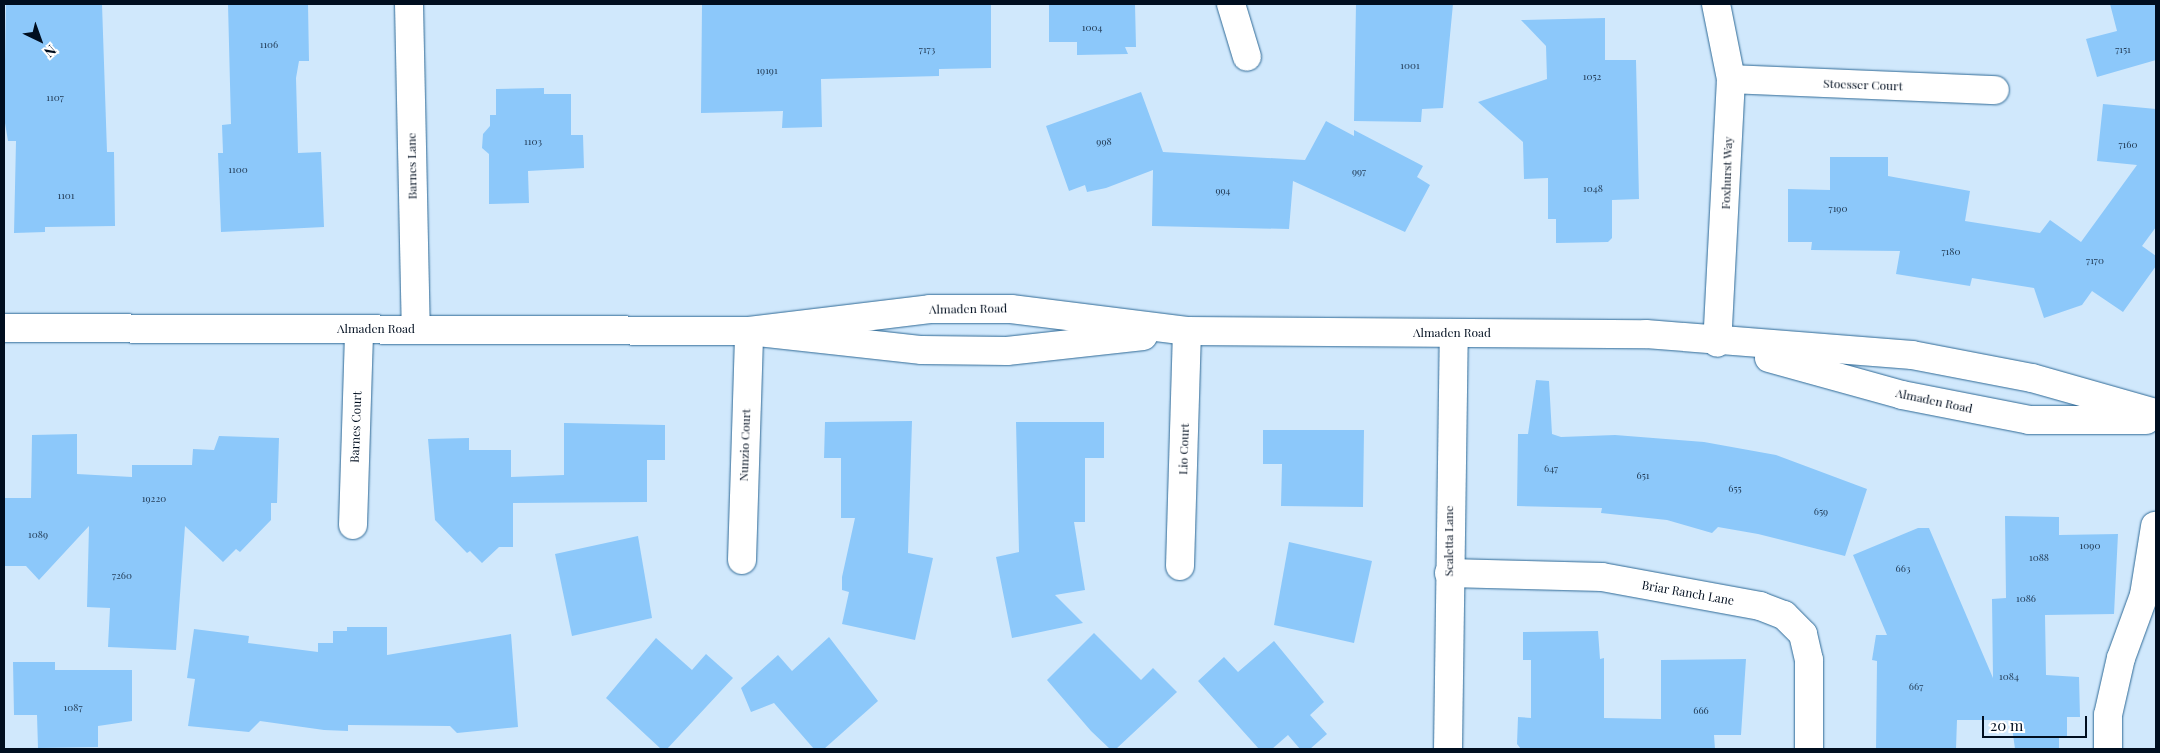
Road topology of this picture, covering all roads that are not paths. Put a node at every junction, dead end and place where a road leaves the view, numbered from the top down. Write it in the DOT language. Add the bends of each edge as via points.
graph roads {
  1 [pos="409,4"];
  2 [pos="1231,4"];
  3 [pos="1716,4"];
  4 [pos="1247,57"];
  5 [pos="1731,79"];
  6 [pos="1996,90"];
  7 [pos="4,328"];
  8 [pos="359,329"];
  9 [pos="416,329"];
  10 [pos="749,331"];
  11 [pos="1187,331"];
  12 [pos="1454,333"];
  13 [pos="1717,343"];
  14 [pos="2156,413"];
  15 [pos="2156,420"];
  16 [pos="353,525"];
  17 [pos="2155,526"];
  18 [pos="742,560"];
  19 [pos="1180,566"];
  20 [pos="1449,573"];
  21 [pos="1448,749"];
  22 [pos="1809,749"];
  23 [pos="2108,749"];
  1 -- 9 [label="street, Barnes Lane"];
  2 -- 4 [label="street"];
  3 -- 5 [label="street, Foxhurst Way"];
  5 -- 6 [label="street, Stoesser Court"];
  5 -- 13 [label="street, Foxhurst Way"];
  7 -- 8 [label="street, Almaden Road"];
  8 -- 9 [label="street, Almaden Road"];
  8 -- 16 [label="street, Barnes Court"];
  9 -- 10 [label="street, Almaden Road"];
  10 -- 11 [label="street, Almaden Road" via="922,350 1007,351"];
  10 -- 11 [label="street, Almaden Road" via="930,309 993,309"];
  10 -- 18 [label="street, Nunzio Court"];
  11 -- 12 [label="street, Almaden Road"];
  11 -- 19 [label="street, Lio Court"];
  12 -- 13 [label="street, Almaden Road" via="1646,334"];
  12 -- 20 [label="street, Scaletta Lane"];
  13 -- 14 [label="street, Almaden Road" via="1912,355 2032,378"];
  13 -- 15 [label="street, Almaden Road" via="1902,395 2028,420"];
  17 -- 23 [label="street" via="2144,595 2121,658 2108,715"];
  20 -- 21 [label="street, Scaletta Lane"];
  20 -- 22 [label="street, Briar Ranch Lane" via="1602,577 1760,606 1784,615 1802,634 1809,660"];
}
